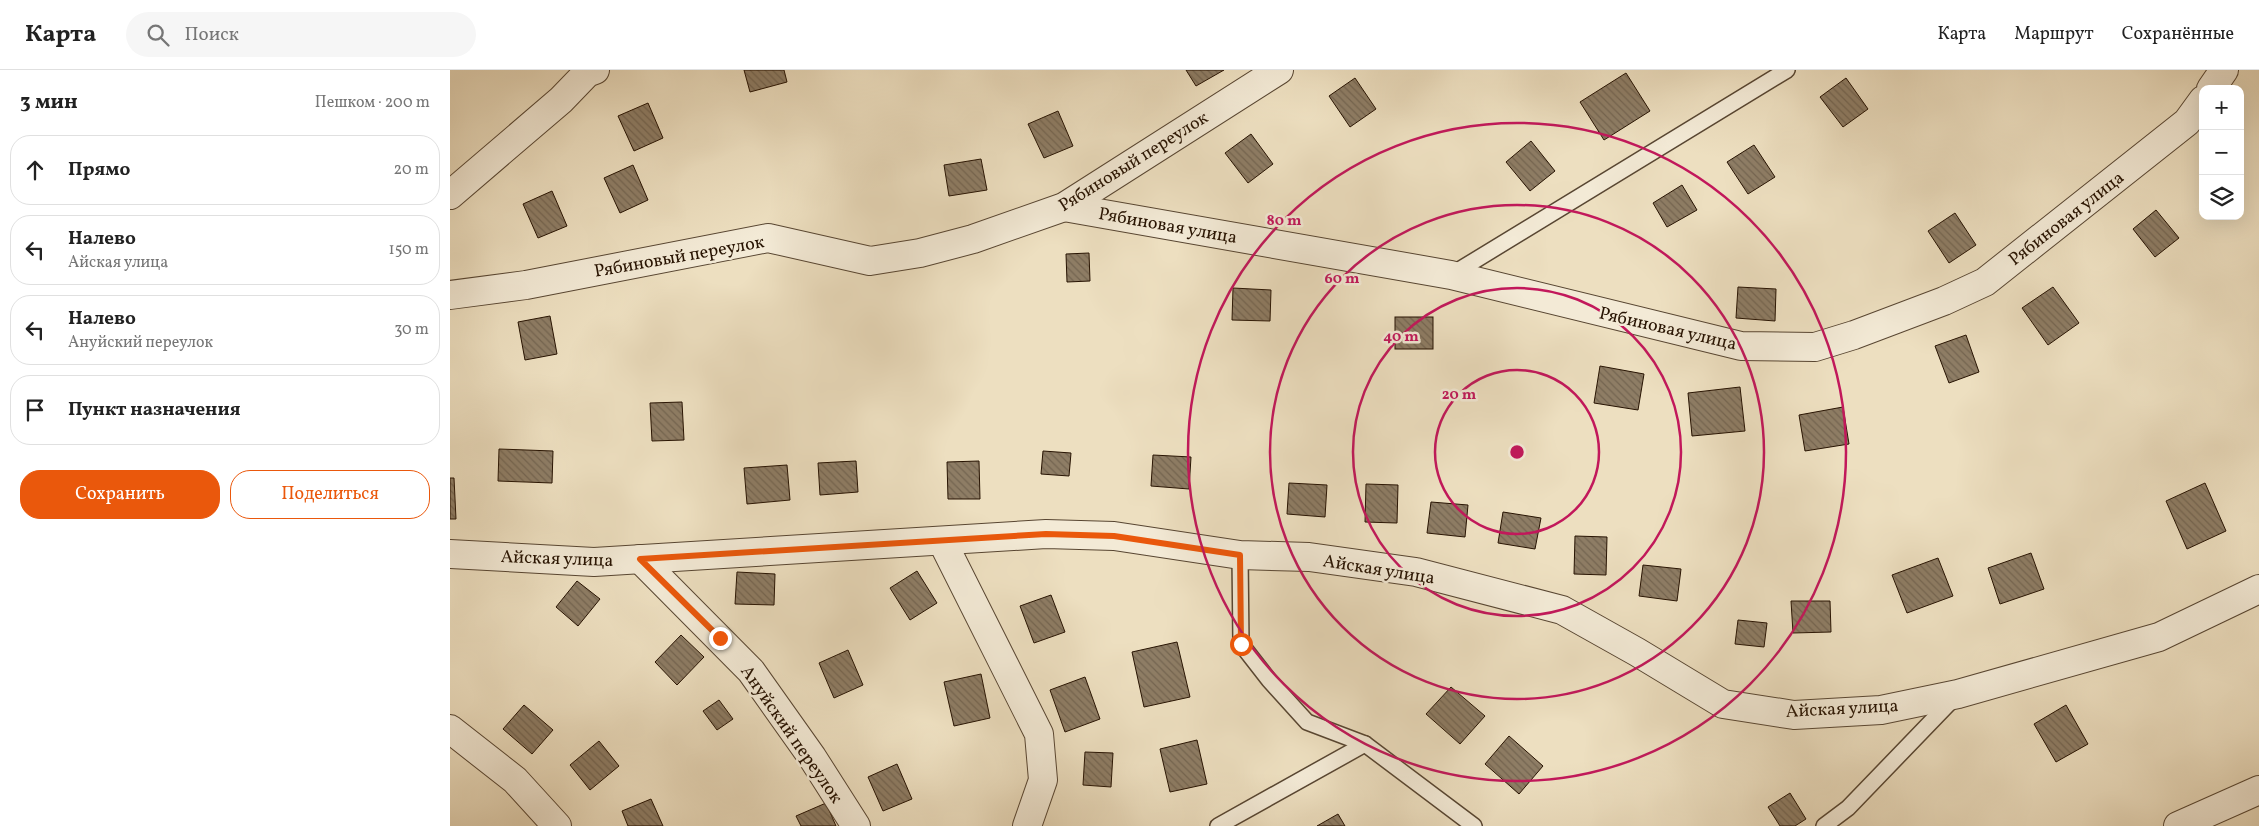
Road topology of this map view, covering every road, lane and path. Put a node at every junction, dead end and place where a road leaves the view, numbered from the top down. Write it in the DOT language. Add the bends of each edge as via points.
graph roads {
  1 [pos="595,70"];
  2 [pos="1279,70"];
  3 [pos="1787,70"];
  4 [pos="2224,70"];
  5 [pos="2213,85"];
  6 [pos="2199,106"];
  7 [pos="450,194"];
  8 [pos="1064,207"];
  9 [pos="1451,275"];
  10 [pos="450,295"];
  11 [pos="942,541"];
  12 [pos="450,554"];
  13 [pos="1240,555"];
  14 [pos="640,559"];
  15 [pos="2259,589"];
  16 [pos="1958,694"];
  17 [pos="450,729"];
  18 [pos="1365,744"];
  19 [pos="2259,790"];
  20 [pos="557,826"];
  21 [pos="856,826"];
  22 [pos="1027,826"];
  23 [pos="1218,826"];
  24 [pos="1474,826"];
  25 [pos="1824,826"];
  26 [pos="2178,826"];
  1 -- 7 [label="street" via="587,73 561,100"];
  2 -- 8 [label="street, Рябиновый переулок"];
  3 -- 9 [label="lane"];
  4 -- 5 [label="street"];
  6 -- 9 [label="street, Рябиновая улица" via="2187,122 1985,282 1944,301 1815,347 1741,346"];
  8 -- 9 [label="street, Рябиновая улица"];
  8 -- 10 [label="street, Рябиновый переулок" via="973,239 870,261 768,238 526,284"];
  11 -- 13 [label="street, Айская улица" via="1046,534 1114,536"];
  11 -- 14 [label="street, Айская улица"];
  11 -- 22 [label="street" via="1039,734 1043,780"];
  12 -- 14 [label="street, Айская улица" via="594,562"];
  13 -- 16 [label="street, Айская улица" via="1308,557 1416,572 1562,610 1723,704 1794,715 1881,710"];
  13 -- 18 [label="lane" via="1241,644 1307,722"];
  14 -- 21 [label="street, Ануйский переулок" via="751,671"];
  15 -- 16 [label="street, Айская улица" via="2159,637"];
  16 -- 25 [label="lane" via="1848,808"];
  17 -- 20 [label="street" via="515,780"];
  18 -- 23 [label="lane"];
  18 -- 24 [label="lane"];
  19 -- 26 [label="street"];
}
